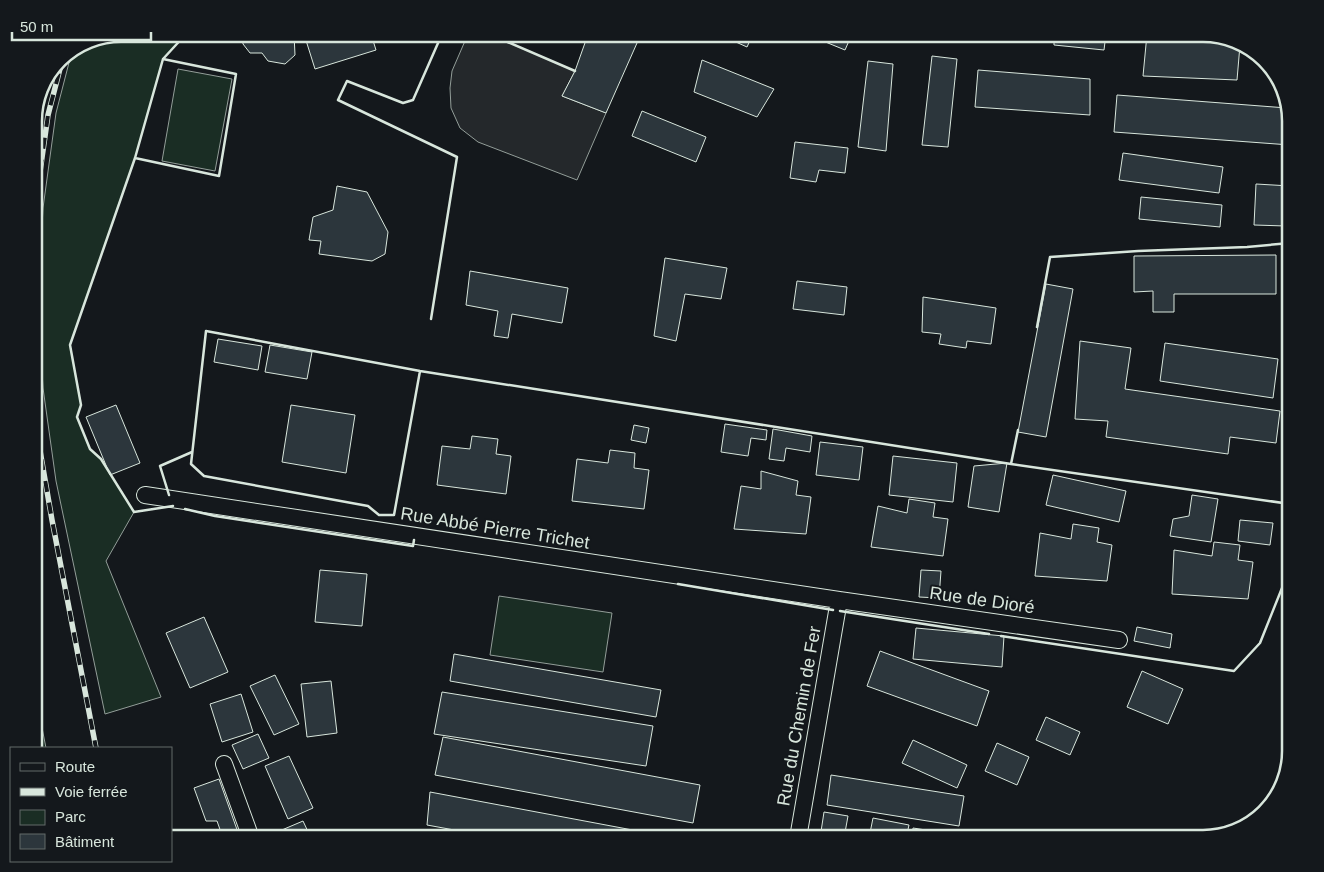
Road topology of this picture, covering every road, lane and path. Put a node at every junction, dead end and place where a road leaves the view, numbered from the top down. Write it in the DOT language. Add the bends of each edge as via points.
graph roads {
  1 [pos="145,495"];
  2 [pos="839,600"];
  3 [pos="1120,640"];
  4 [pos="224,764"];
  5 [pos="248,830"];
  6 [pos="799,830"];
  1 -- 2 [label="street, Rue Abbé Pierre Trichet"];
  2 -- 3 [label="street, Rue de Dioré"];
  2 -- 6 [label="street, Rue du Chemin de Fer"];
  4 -- 5 [label="street"];
}
